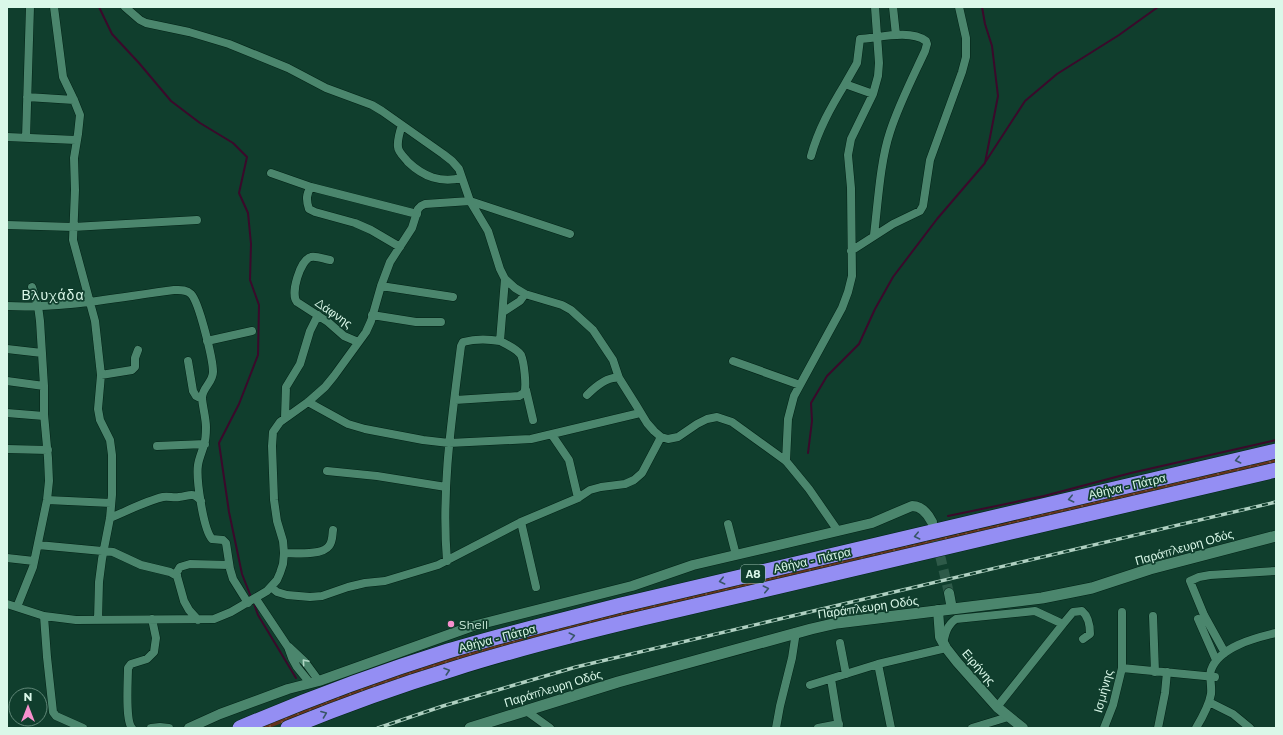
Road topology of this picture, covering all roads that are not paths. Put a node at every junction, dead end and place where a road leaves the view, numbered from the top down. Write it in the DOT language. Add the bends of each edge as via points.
graph roads {
  1 [pos="30,7"];
  2 [pos="54,7"];
  3 [pos="125,7"];
  4 [pos="874,7"];
  5 [pos="893,7"];
  6 [pos="959,7"];
  7 [pos="896,35"];
  8 [pos="878,38"];
  9 [pos="845,84"];
  10 [pos="874,94"];
  11 [pos="27,97"];
  12 [pos="74,100"];
  13 [pos="402,125"];
  14 [pos="7,137"];
  15 [pos="26,138"];
  16 [pos="76,140"];
  17 [pos="811,156"];
  18 [pos="271,173"];
  19 [pos="462,178"];
  20 [pos="311,187"];
  21 [pos="470,201"];
  22 [pos="417,214"];
  23 [pos="197,220"];
  24 [pos="7,225"];
  25 [pos="73,227"];
  26 [pos="570,234"];
  27 [pos="874,235"];
  28 [pos="400,247"];
  29 [pos="851,251"];
  30 [pos="330,260"];
  31 [pos="505,279"];
  32 [pos="381,286"];
  33 [pos="32,287"];
  34 [pos="525,294"];
  35 [pos="453,297"];
  36 [pos="89,301"];
  37 [pos="7,306"];
  38 [pos="38,306"];
  39 [pos="503,312"];
  40 [pos="372,314"];
  41 [pos="318,315"];
  42 [pos="441,322"];
  43 [pos="252,331"];
  44 [pos="206,341"];
  45 [pos="500,341"];
  46 [pos="358,342"];
  47 [pos="7,349"];
  48 [pos="138,350"];
  49 [pos="42,353"];
  50 [pos="188,361"];
  51 [pos="733,361"];
  52 [pos="101,375"];
  53 [pos="620,378"];
  54 [pos="7,381"];
  55 [pos="800,385"];
  56 [pos="44,386"];
  57 [pos="526,390"];
  58 [pos="587,395"];
  59 [pos="202,399"];
  60 [pos="455,400"];
  61 [pos="308,402"];
  62 [pos="7,413"];
  63 [pos="640,413"];
  64 [pos="44,416"];
  65 [pos="285,418"];
  66 [pos="533,420"];
  67 [pos="552,435"];
  68 [pos="661,437"];
  69 [pos="449,443"];
  70 [pos="204,444"];
  71 [pos="157,446"];
  72 [pos="7,449"];
  73 [pos="48,450"];
  74 [pos="1276,451"];
  75 [pos="786,461"];
  76 [pos="1276,470"];
  77 [pos="327,471"];
  78 [pos="446,487"];
  79 [pos="578,498"];
  80 [pos="47,500"];
  81 [pos="201,501"];
  82 [pos="111,503"];
  83 [pos="110,518"];
  84 [pos="521,522"];
  85 [pos="932,522"];
  86 [pos="728,524"];
  87 [pos="333,530"];
  88 [pos="838,531"];
  89 [pos="1276,536"];
  90 [pos="38,545"];
  91 [pos="103,550"];
  92 [pos="284,553"];
  93 [pos="736,555"];
  94 [pos="7,558"];
  95 [pos="34,561"];
  96 [pos="447,561"];
  97 [pos="229,565"];
  98 [pos="1276,571"];
  99 [pos="177,576"];
  100 [pos="536,587"];
  101 [pos="271,588"];
  102 [pos="949,593"];
  103 [pos="256,599"];
  104 [pos="248,603"];
  105 [pos="7,604"];
  106 [pos="17,607"];
  107 [pos="952,609"];
  108 [pos="938,610"];
  109 [pos="1122,612"];
  110 [pos="44,616"];
  111 [pos="1153,616"];
  112 [pos="152,619"];
  113 [pos="1198,619"];
  114 [pos="98,620"];
  115 [pos="198,620"];
  116 [pos="1063,624"];
  117 [pos="796,632"];
  118 [pos="1276,633"];
  119 [pos="1083,639"];
  120 [pos="840,643"];
  121 [pos="945,646"];
  122 [pos="1225,653"];
  123 [pos="1216,660"];
  124 [pos="878,664"];
  125 [pos="1122,668"];
  126 [pos="1155,672"];
  127 [pos="1167,672"];
  128 [pos="846,674"];
  129 [pos="1213,677"];
  130 [pos="831,679"];
  131 [pos="314,682"];
  132 [pos="810,685"];
  133 [pos="1209,702"];
  134 [pos="997,706"];
  135 [pos="525,710"];
  136 [pos="1008,717"];
  137 [pos="839,726"];
  138 [pos="83,728"];
  139 [pos="132,728"];
  140 [pos="151,728"];
  141 [pos="169,728"];
  142 [pos="189,728"];
  143 [pos="240,728"];
  144 [pos="288,728"];
  145 [pos="470,728"];
  146 [pos="548,728"];
  147 [pos="776,728"];
  148 [pos="818,728"];
  149 [pos="890,728"];
  150 [pos="972,728"];
  151 [pos="1023,728"];
  152 [pos="1104,728"];
  153 [pos="1158,728"];
  154 [pos="1196,728"];
  155 [pos="1250,728"];
  1 -- 11 [label="street"];
  2 -- 12 [label="street" via="63,77"];
  3 -- 13 [label="street" via="140,20 214,39 288,68 326,88 372,105"];
  4 -- 8 [label="street"];
  5 -- 7 [label="street"];
  6 -- 27 [label="street" via="966,38 966,57 930,160 923,206 920,211"];
  7 -- 8 [label="street"];
  7 -- 27 [label="street" via="919,37 927,44 890,132"];
  8 -- 9 [label="street" via="860,39 857,63"];
  8 -- 10 [label="street" via="878,69"];
  9 -- 10 [label="street"];
  9 -- 17 [label="street" via="828,115"];
  10 -- 29 [label="street" via="849,143"];
  11 -- 12 [label="street"];
  11 -- 15 [label="street"];
  12 -- 16 [label="street" via="80,115"];
  13 -- 19 [label="street" via="452,161"];
  13 -- 19 [label="street" via="398,147 416,169 433,178"];
  14 -- 15 [label="street"];
  15 -- 16 [label="street"];
  16 -- 25 [label="street"];
  18 -- 20 [label="street"];
  19 -- 21 [label="street"];
  20 -- 22 [label="street"];
  20 -- 28 [label="street" via="306,197 309,209 355,223"];
  21 -- 22 [label="street" via="425,204"];
  21 -- 26 [label="street"];
  21 -- 31 [label="street" via="488,232"];
  22 -- 28 [label="street"];
  23 -- 25 [label="street"];
  24 -- 25 [label="street"];
  25 -- 36 [label="street" via="74,247"];
  27 -- 29 [label="street"];
  28 -- 32 [label="street" via="390,262"];
  29 -- 55 [label="street" via="852,276 845,301"];
  30 -- 41 [label="street, Δάφνης" via="316,257 306,259 295,289 294,299"];
  31 -- 34 [label="street"];
  31 -- 39 [label="street"];
  32 -- 35 [label="street"];
  32 -- 40 [label="street"];
  33 -- 38 [label="street"];
  34 -- 39 [label="street" via="520,301"];
  34 -- 53 [label="street" via="562,305 583,320 607,350"];
  36 -- 38 [label="street"];
  36 -- 44 [label="street" via="184,290 194,299"];
  36 -- 52 [label="street" via="96,331"];
  37 -- 38 [label="street"];
  38 -- 49 [label="street"];
  39 -- 45 [label="street"];
  40 -- 42 [label="street" via="416,322"];
  40 -- 46 [label="street" via="366,332"];
  41 -- 46 [label="street, Δάφνης" via="344,336"];
  41 -- 65 [label="street" via="300,364 286,387"];
  43 -- 44 [label="street"];
  44 -- 59 [label="street" via="213,372 212,381"];
  45 -- 57 [label="street" via="521,356"];
  45 -- 60 [label="street" via="463,342"];
  46 -- 61 [label="street" via="330,382"];
  47 -- 49 [label="street"];
  48 -- 52 [label="street" via="134,358 135,367 132,370"];
  49 -- 56 [label="street"];
  50 -- 59 [label="street" via="194,394"];
  51 -- 55 [label="street"];
  52 -- 82 [label="street" via="98,409 111,447"];
  53 -- 58 [label="street" via="615,377 604,382"];
  53 -- 63 [label="street"];
  54 -- 56 [label="street"];
  55 -- 75 [label="street" via="790,407"];
  56 -- 64 [label="street"];
  57 -- 60 [label="street" via="519,396"];
  57 -- 66 [label="street"];
  59 -- 70 [label="street" via="206,426"];
  60 -- 69 [label="street"];
  61 -- 65 [label="street"];
  61 -- 69 [label="street" via="348,424 365,429"];
  62 -- 64 [label="street"];
  63 -- 67 [label="street"];
  63 -- 68 [label="street"];
  64 -- 73 [label="street"];
  65 -- 92 [label="street" via="273,432 272,446 274,500"];
  67 -- 69 [label="street" via="531,439"];
  67 -- 79 [label="street" via="569,460"];
  68 -- 75 [label="street" via="678,437 702,421 717,418 732,422"];
  68 -- 79 [label="street" via="642,473 634,480 625,484 594,488"];
  69 -- 78 [label="street"];
  70 -- 71 [label="street"];
  70 -- 81 [label="street" via="197,470"];
  72 -- 73 [label="street"];
  73 -- 80 [label="street"];
  74 -- 143 [label="highway, Αθήνα - Πάτρα / Α8, one-way" via="522,630 396,669"];
  75 -- 88 [label="street"];
  144 -- 76 [label="highway, Αθήνα - Πάτρα / Α8, one-way" via="431,676 544,643"];
  77 -- 78 [label="street"];
  78 -- 96 [label="street"];
  79 -- 84 [label="street"];
  80 -- 82 [label="street"];
  80 -- 90 [label="street"];
  81 -- 83 [label="street" via="190,494 164,497"];
  81 -- 97 [label="street" via="206,530 212,538 226,543"];
  82 -- 83 [label="street"];
  83 -- 91 [label="street"];
  84 -- 96 [label="street"];
  84 -- 100 [label="street"];
  85 -- 88 [label="street" via="926,512 912,506 872,523"];
  86 -- 93 [label="street"];
  87 -- 92 [label="street" via="330,545 325,549 310,553"];
  88 -- 93 [label="street"];
  89 -- 107 [label="main road, Παράπλευρη Οδός" via="1092,588 1042,598"];
  90 -- 91 [label="street"];
  90 -- 95 [label="street"];
  91 -- 99 [label="street"];
  91 -- 114 [label="street"];
  92 -- 101 [label="street" via="280,573"];
  93 -- 131 [label="street" via="683,568 632,586 473,626"];
  94 -- 95 [label="street"];
  95 -- 106 [label="street"];
  96 -- 101 [label="street" via="384,581 359,584 310,598 287,595"];
  97 -- 99 [label="street" via="184,565 180,566"];
  97 -- 104 [label="street" via="233,579"];
  98 -- 122 [label="street" via="1210,575 1190,581 1204,615"];
  99 -- 115 [label="street" via="184,601"];
  101 -- 103 [label="street"];
  102 -- 107 [label="street"];
  103 -- 104 [label="street"];
  103 -- 131 [label="street" via="288,647 304,662"];
  104 -- 115 [label="street" via="218,618"];
  105 -- 106 [label="street"];
  106 -- 110 [label="street"];
  107 -- 108 [label="main road, Παράπλευρη Οδός"];
  108 -- 117 [label="main road, Παράπλευρη Οδός" via="837,623"];
  108 -- 121 [label="street, Ειρήνης" via="940,637"];
  109 -- 125 [label="street, Ισμήνης"];
  110 -- 114 [label="street"];
  110 -- 138 [label="street" via="54,712 56,716"];
  111 -- 126 [label="street"];
  112 -- 114 [label="street"];
  112 -- 115 [label="street"];
  112 -- 139 [label="street" via="156,638 154,652 147,659 131,664 128,668 128,712 129,725"];
  113 -- 123 [label="street"];
  116 -- 119 [label="street" via="1073,612 1082,611 1090,629 1090,634"];
  116 -- 121 [label="street" via="1035,611 956,619 951,622 946,632"];
  116 -- 134 [label="street"];
  117 -- 135 [label="main road, Παράπλευρη Οδός"];
  117 -- 147 [label="street"];
  118 -- 122 [label="street" via="1242,643"];
  120 -- 128 [label="street"];
  121 -- 124 [label="street"];
  121 -- 134 [label="street, Ειρήνης"];
  122 -- 123 [label="street"];
  123 -- 129 [label="street" via="1210,671"];
  124 -- 128 [label="street"];
  124 -- 149 [label="street"];
  125 -- 126 [label="street"];
  125 -- 152 [label="street, Ισμήνης" via="1113,705"];
  126 -- 127 [label="street"];
  127 -- 129 [label="street"];
  127 -- 153 [label="street"];
  128 -- 130 [label="street"];
  129 -- 133 [label="street"];
  130 -- 132 [label="street"];
  130 -- 137 [label="street"];
  131 -- 142 [label="street" via="220,714"];
  133 -- 154 [label="street"];
  133 -- 155 [label="street" via="1233,714"];
  134 -- 136 [label="street, Ειρήνης"];
  135 -- 145 [label="main road, Παράπλευρη Οδός"];
  135 -- 146 [label="street"];
  136 -- 150 [label="street"];
  136 -- 151 [label="street, Ειρήνης"];
  137 -- 148 [label="street"];
  140 -- 141 [label="street"];
}
